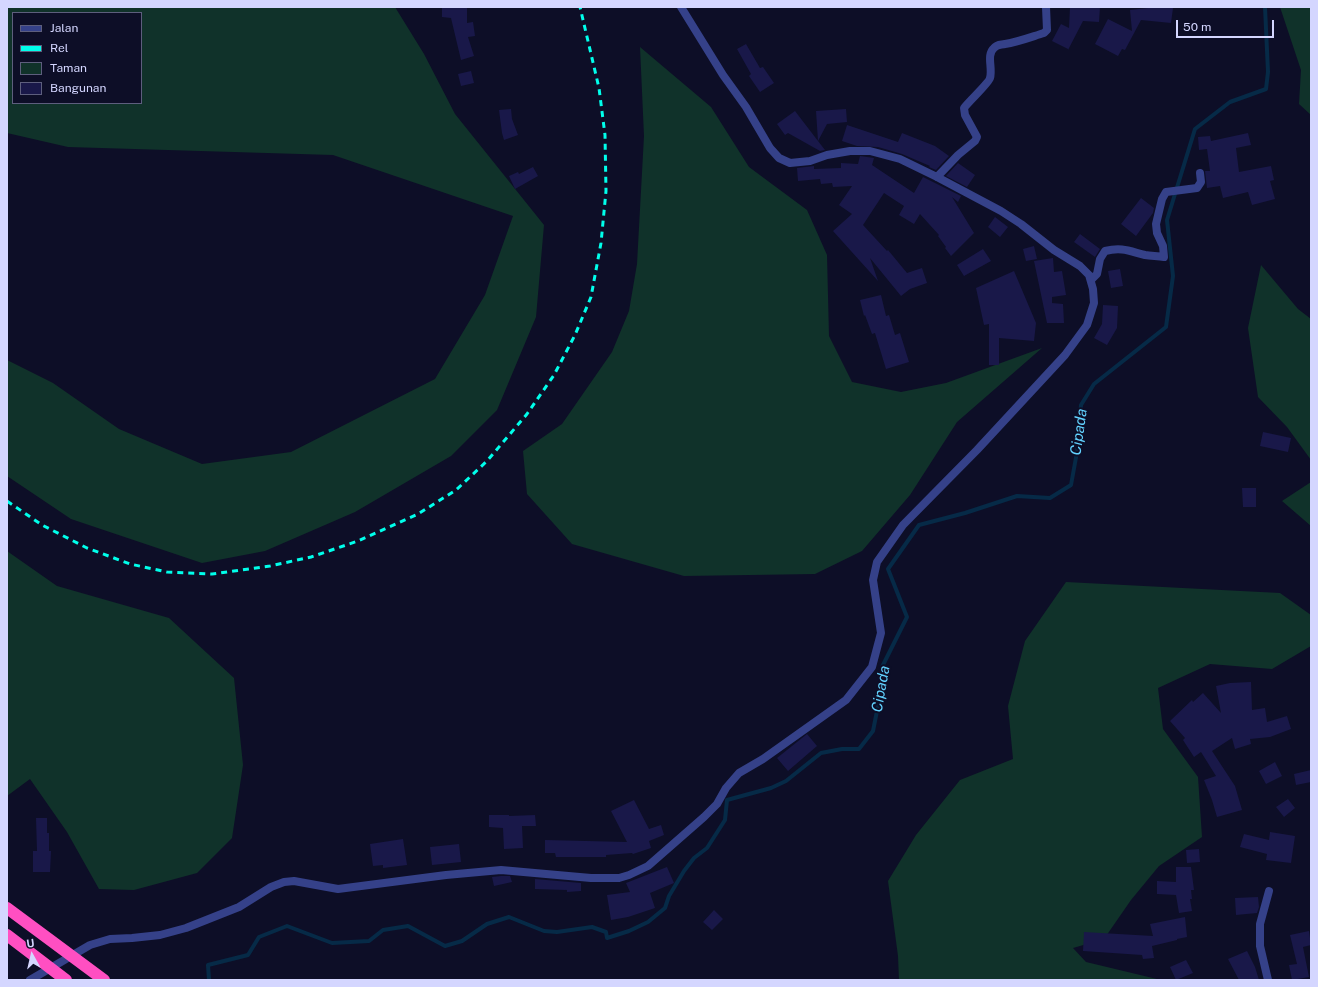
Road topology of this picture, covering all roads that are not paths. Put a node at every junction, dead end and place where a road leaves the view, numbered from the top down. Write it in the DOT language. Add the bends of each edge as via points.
graph roads {
  1 [pos="681,7"];
  2 [pos="1046,7"];
  3 [pos="1200,173"];
  4 [pos="938,176"];
  5 [pos="1090,280"];
  6 [pos="1269,891"];
  7 [pos="7,908"];
  8 [pos="7,936"];
  9 [pos="30,980"];
  10 [pos="66,980"];
  11 [pos="104,980"];
  12 [pos="1268,980"];
  1 -- 4 [label="street" via="770,148 779,158 790,163 850,151 870,151 900,159"];
  2 -- 4 [label="street" via="1047,30 1044,33 993,48 988,82 964,108 977,137 976,141"];
  3 -- 5 [label="street" via="1201,182 1197,188 1167,192 1162,200 1156,224 1164,257 1145,255 1132,250 1105,251 1100,259 1097,274"];
  4 -- 5 [label="street" via="1021,224 1054,250 1080,266 1089,275"];
  5 -- 9 [label="street" via="1094,304 1087,325 1065,355 978,450 903,525 876,562 873,580 881,633 875,660 869,671 846,700 763,759 738,773 717,804 648,866 619,878 501,870 338,889 294,881 284,882 271,887 239,908 186,928 160,935 110,939 90,945"];
  6 -- 12 [label="street" via="1260,924 1260,946"];
  7 -- 11 [label="highway, bridge"];
  8 -- 10 [label="highway, bridge"];
}
